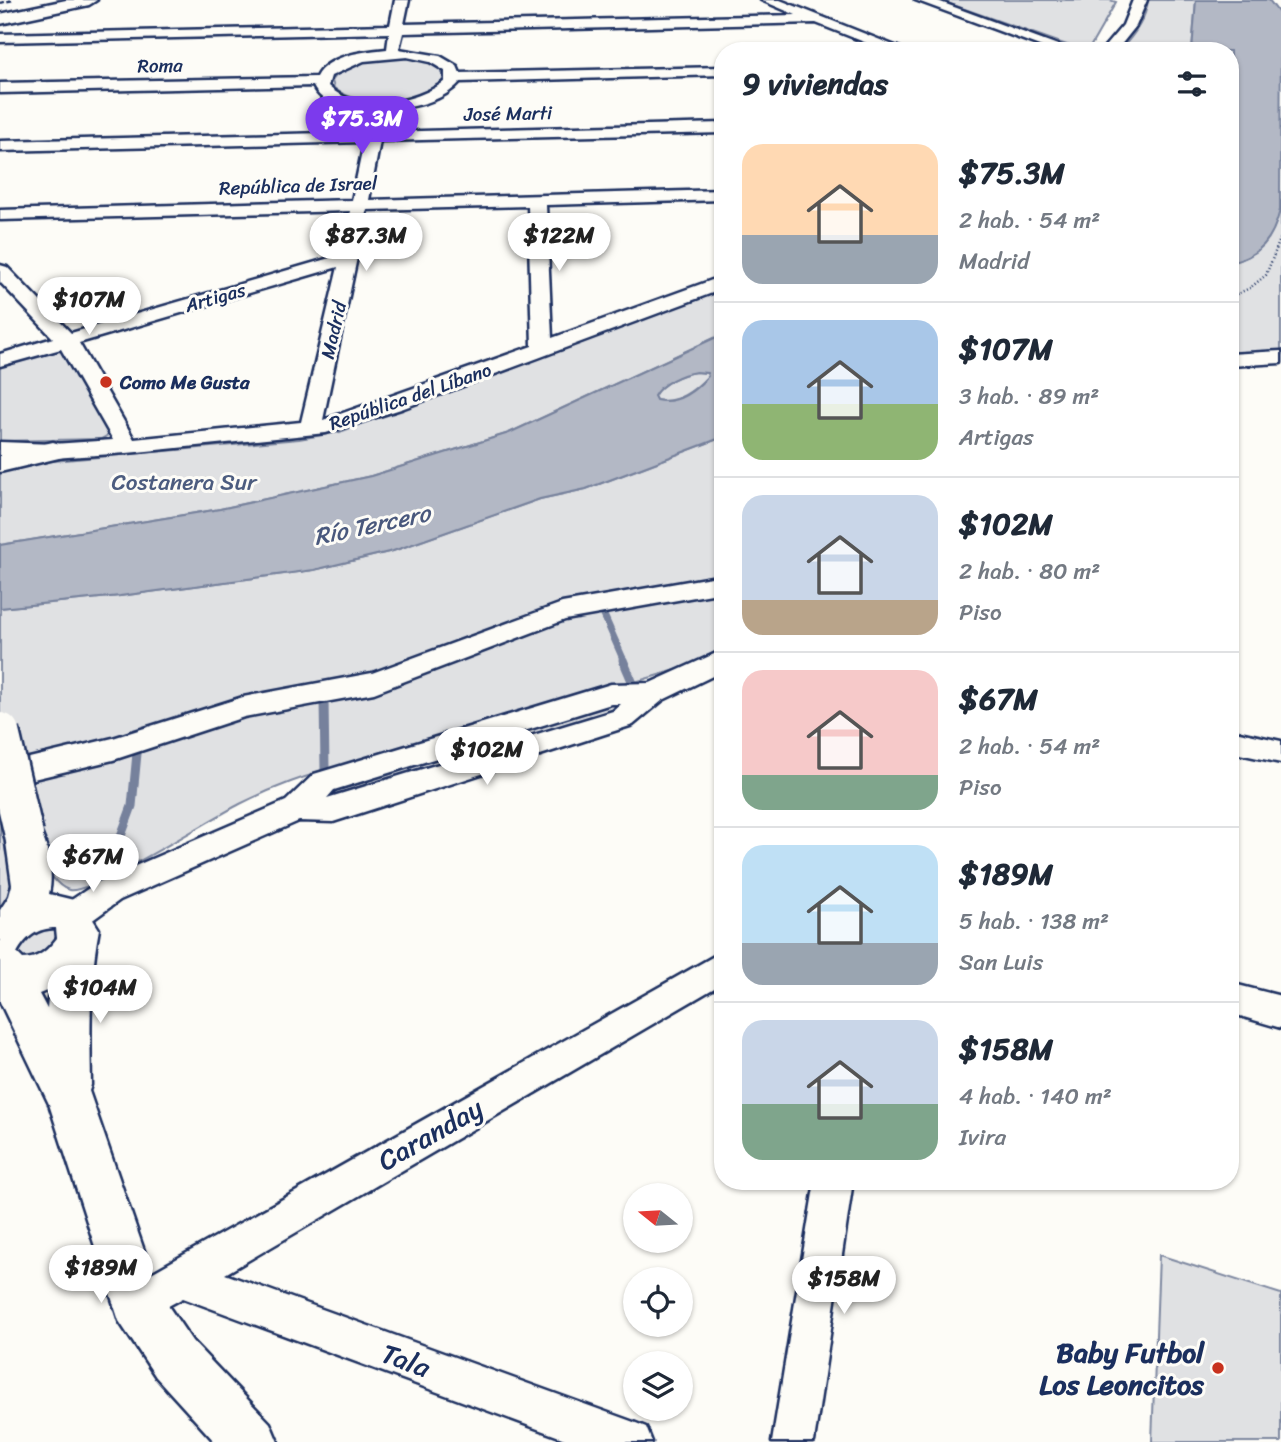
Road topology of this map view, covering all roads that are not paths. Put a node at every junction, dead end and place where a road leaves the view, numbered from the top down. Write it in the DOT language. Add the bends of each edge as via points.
graph roads {
  1 [pos="89,0"];
  2 [pos="402,0"];
  3 [pos="768,0"];
  4 [pos="922,0"];
  5 [pos="1136,1"];
  6 [pos="0,19"];
  7 [pos="818,19"];
  8 [pos="396,30"];
  9 [pos="0,38"];
  10 [pos="878,42"];
  11 [pos="1042,42"];
  12 [pos="1116,42"];
  13 [pos="391,53"];
  14 [pos="714,71"];
  15 [pos="454,78"];
  16 [pos="320,81"];
  17 [pos="0,88"];
  18 [pos="379,107"];
  19 [pos="714,128"];
  20 [pos="373,137"];
  21 [pos="0,146"];
  22 [pos="714,195"];
  23 [pos="537,200"];
  24 [pos="360,203"];
  25 [pos="0,215"];
  26 [pos="349,258"];
  27 [pos="0,271"];
  28 [pos="714,285"];
  29 [pos="68,341"];
  30 [pos="542,349"];
  31 [pos="1281,357"];
  32 [pos="1239,359"];
  33 [pos="0,360"];
  34 [pos="310,429"];
  35 [pos="127,446"];
  36 [pos="0,449"];
  37 [pos="53,451"];
  38 [pos="0,463"];
  39 [pos="714,585"];
  40 [pos="714,664"];
  41 [pos="0,732"];
  42 [pos="1239,743"];
  43 [pos="1281,752"];
  44 [pos="0,776"];
  45 [pos="33,875"];
  46 [pos="72,927"];
  47 [pos="3,958"];
  48 [pos="714,971"];
  49 [pos="1239,1000"];
  50 [pos="1281,1012"];
  51 [pos="70,1099"];
  52 [pos="833,1190"];
  53 [pos="182,1278"];
  54 [pos="137,1303"];
  55 [pos="251,1442"];
  56 [pos="631,1442"];
  57 [pos="793,1442"];
  1 -- 6 [label="main road"];
  2 -- 8 [label="street"];
  3 -- 7 [label="street"];
  4 -- 11 [label="street"];
  5 -- 12 [label="street" via="1129,26"];
  7 -- 8 [label="street"];
  7 -- 10 [label="street"];
  8 -- 9 [label="street"];
  8 -- 13 [label="street"];
  13 -- 15 [label="street" via="435,59 452,69"];
  13 -- 16 [label="street" via="344,62"];
  14 -- 15 [label="street"];
  15 -- 18 [label="street" via="447,88 426,99"];
  16 -- 17 [label="street, Roma"];
  16 -- 18 [label="street" via="324,92 340,101"];
  18 -- 20 [label="street, Madrid"];
  19 -- 20 [label="street, José Marti"];
  20 -- 21 [label="street, José Marti"];
  20 -- 24 [label="street, Madrid"];
  22 -- 23 [label="street, República de Israel"];
  23 -- 24 [label="street, República de Israel"];
  23 -- 30 [label="street"];
  24 -- 25 [label="street, República de Israel"];
  24 -- 26 [label="street, Madrid"];
  26 -- 29 [label="street, Artigas"];
  26 -- 34 [label="street, Madrid"];
  27 -- 29 [label="street"];
  28 -- 30 [label="street, República del Líbano"];
  29 -- 33 [label="street, Artigas"];
  29 -- 35 [label="street"];
  30 -- 34 [label="street, República del Líbano" via="396,404"];
  31 -- 32 [label="street"];
  34 -- 35 [label="street, República del Líbano"];
  35 -- 37 [label="street, República del Líbano"];
  36 -- 37 [label="street, República del Líbano"];
  37 -- 38 [label="main road"];
  39 -- 44 [label="street" via="562,612 374,683 243,707 113,749"];
  40 -- 46 [label="street" via="653,692 623,718 333,810 297,809 109,891"];
  41 -- 45 [label="main road, bridge"];
  42 -- 43 [label="street"];
  45 -- 46 [label="main road"];
  45 -- 47 [label="main road" via="30,898"];
  46 -- 47 [label="main road" via="51,910 38,912 19,922"];
  46 -- 47 [label="main road" via="64,962 42,975 19,977"];
  46 -- 51 [label="main road" via="67,1044"];
  47 -- 51 [label="main road"];
  48 -- 53 [label="street, Caranday"];
  49 -- 50 [label="street"];
  51 -- 54 [label="main road"];
  52 -- 57 [label="street"];
  53 -- 54 [label="street, Caranday"];
  53 -- 56 [label="street, Tala"];
  54 -- 55 [label="main road" via="162,1344"];
}
